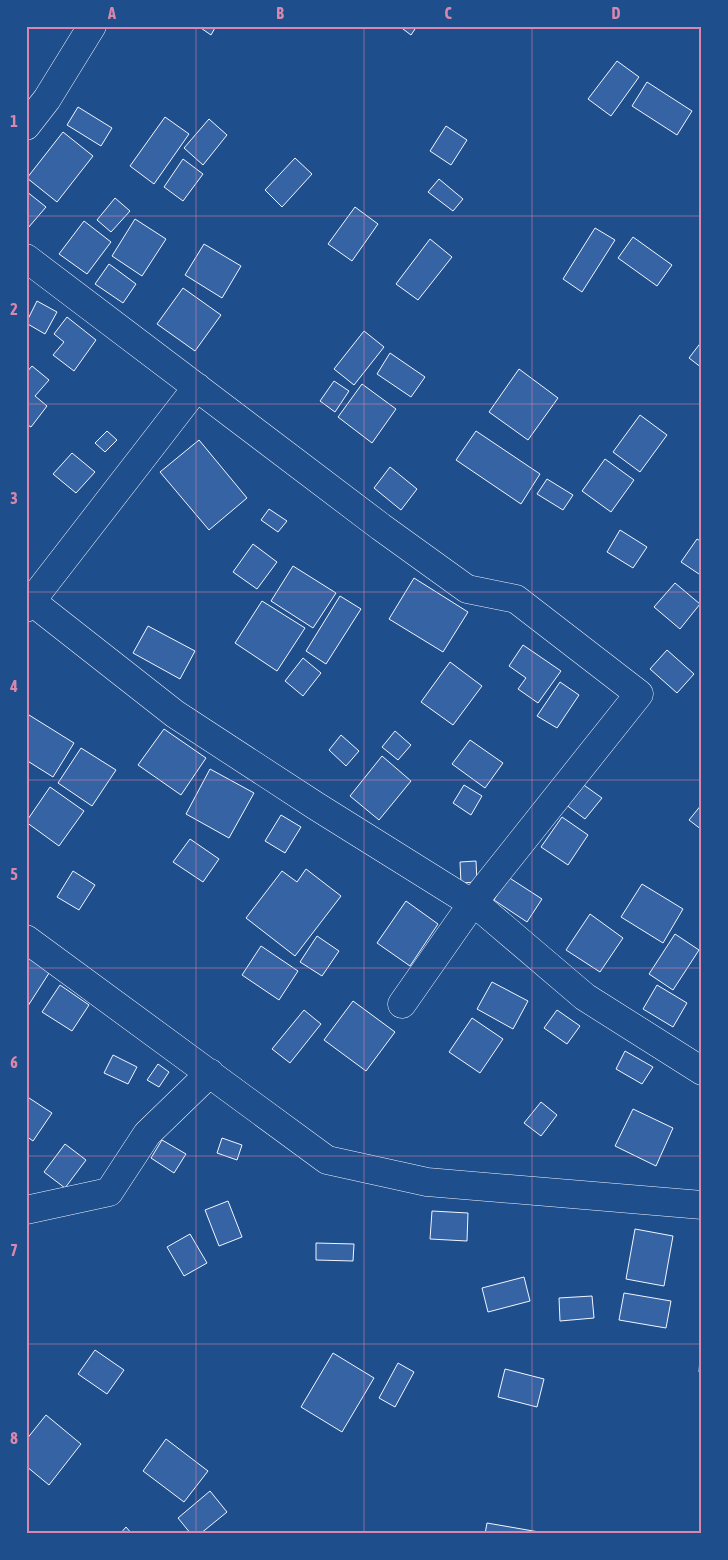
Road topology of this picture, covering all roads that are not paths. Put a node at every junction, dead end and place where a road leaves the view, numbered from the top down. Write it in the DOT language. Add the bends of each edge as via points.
graph roads {
  1 [pos="92,26"];
  2 [pos="26,126"];
  3 [pos="26,258"];
  4 [pos="197,387"];
  5 [pos="28,602"];
  6 [pos="472,904"];
  7 [pos="26,939"];
  8 [pos="402,1004"];
  9 [pos="702,1072"];
  10 [pos="210,1073"];
  11 [pos="702,1205"];
  12 [pos="26,1210"];
  1 -- 2 [label="street" via="47,99"];
  3 -- 4 [label="street"];
  4 -- 5 [label="street"];
  4 -- 6 [label="street" via="467,589 516,599 639,694"];
  5 -- 6 [label="street" via="175,714"];
  6 -- 8 [label="street"];
  6 -- 9 [label="street" via="586,997"];
  7 -- 10 [label="street"];
  10 -- 11 [label="street" via="328,1160 427,1182"];
  10 -- 12 [label="street" via="147,1134 109,1192"];
}
